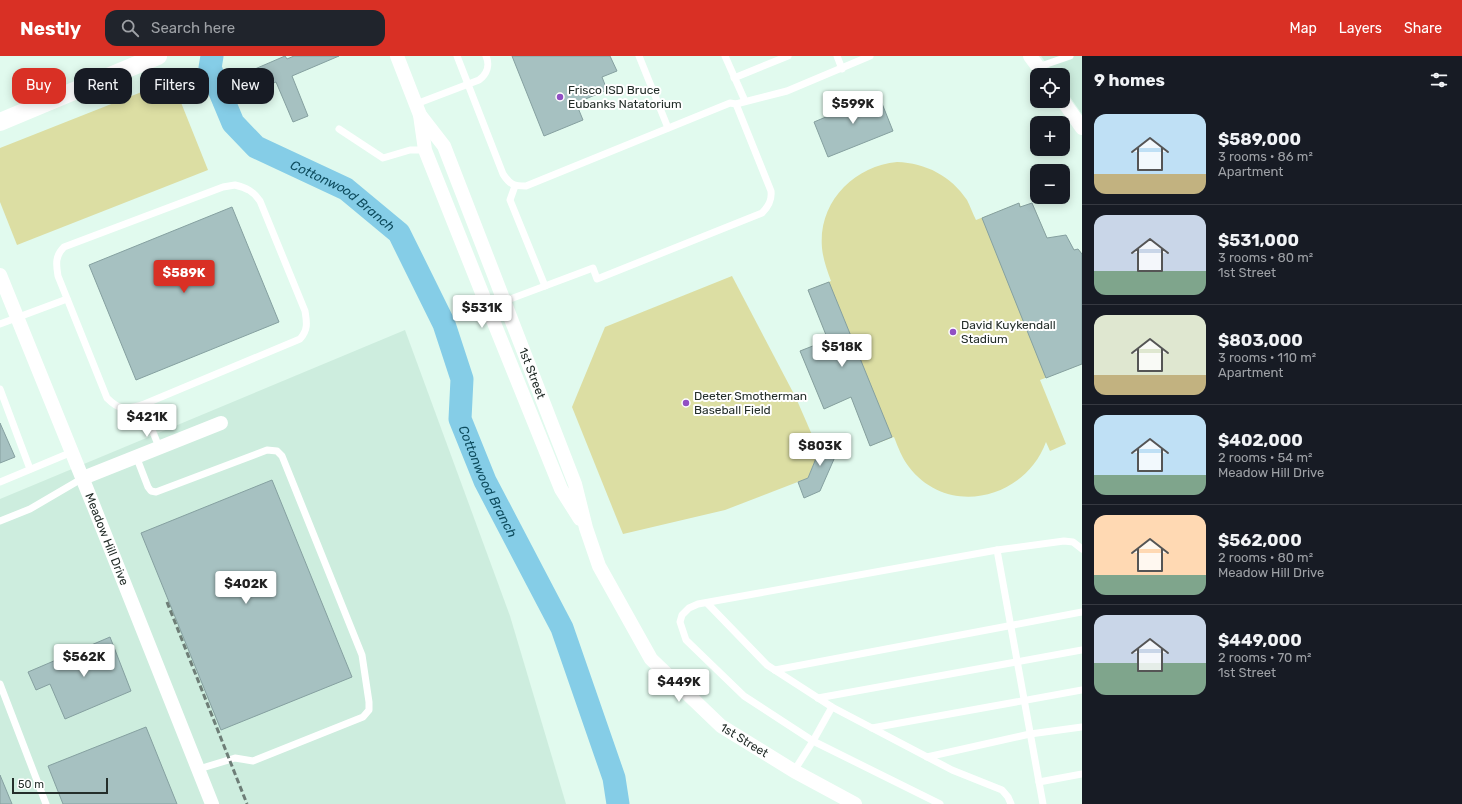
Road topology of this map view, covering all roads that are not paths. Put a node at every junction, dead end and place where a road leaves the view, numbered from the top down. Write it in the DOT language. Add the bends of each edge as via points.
graph roads {
  1 [pos="158,56"];
  2 [pos="397,56"];
  3 [pos="457,56"];
  4 [pos="486,56"];
  5 [pos="639,56"];
  6 [pos="725,56"];
  7 [pos="788,56"];
  8 [pos="837,56"];
  9 [pos="870,56"];
  10 [pos="1070,56"];
  11 [pos="1038,66"];
  12 [pos="842,69"];
  13 [pos="734,78"];
  14 [pos="468,85"];
  15 [pos="745,101"];
  16 [pos="736,104"];
  17 [pos="1068,108"];
  18 [pos="418,109"];
  19 [pos="0,122"];
  20 [pos="668,128"];
  21 [pos="1082,128"];
  22 [pos="339,129"];
  23 [pos="425,150"];
  24 [pos="515,186"];
  25 [pos="0,275"];
  26 [pos="545,286"];
  27 [pos="67,299"];
  28 [pos="504,301"];
  29 [pos="488,308"];
  30 [pos="17,317"];
  31 [pos="0,324"];
  32 [pos="0,389"];
  33 [pos="142,405"];
  34 [pos="221,423"];
  35 [pos="159,447"];
  36 [pos="72,452"];
  37 [pos="136,456"];
  38 [pos="30,469"];
  39 [pos="83,478"];
  40 [pos="0,482"];
  41 [pos="0,521"];
  42 [pos="586,528"];
  43 [pos="1082,549"];
  44 [pos="996,550"];
  45 [pos="707,603"];
  46 [pos="1082,612"];
  47 [pos="1010,625"];
  48 [pos="1082,650"];
  49 [pos="1017,662"];
  50 [pos="774,670"];
  51 [pos="0,684"];
  52 [pos="1082,690"];
  53 [pos="818,698"];
  54 [pos="1024,700"];
  55 [pos="832,707"];
  56 [pos="1082,727"];
  57 [pos="872,728"];
  58 [pos="1030,734"];
  59 [pos="813,741"];
  60 [pos="927,757"];
  61 [pos="199,769"];
  62 [pos="794,771"];
  63 [pos="1082,774"];
  64 [pos="1039,782"];
  65 [pos="46,804"];
  66 [pos="212,804"];
  67 [pos="855,804"];
  68 [pos="940,804"];
  69 [pos="1011,804"];
  70 [pos="1043,804"];
  1 -- 19 [label="street"];
  2 -- 18 [label="street, 1st Street"];
  3 -- 14 [label="lane"];
  4 -- 14 [label="lane" via="488,61 484,76"];
  5 -- 20 [label="lane"];
  6 -- 13 [label="lane"];
  7 -- 13 [label="lane"];
  8 -- 12 [label="lane"];
  9 -- 12 [label="lane"];
  10 -- 11 [label="lane"];
  12 -- 15 [label="lane" via="788,91"];
  13 -- 15 [label="lane"];
  14 -- 18 [label="lane"];
  14 -- 24 [label="lane" via="503,174"];
  15 -- 16 [label="lane"];
  16 -- 20 [label="lane" via="730,103"];
  16 -- 26 [label="lane" via="771,190 767,209 597,278 593,268"];
  17 -- 21 [label="street"];
  18 -- 23 [label="street, 1st Street"];
  18 -- 28 [label="street, 1st Street" via="444,146"];
  20 -- 24 [label="lane" via="526,186"];
  22 -- 23 [label="lane" via="383,158 410,150"];
  23 -- 29 [label="street, 1st Street"];
  24 -- 26 [label="lane" via="510,200"];
  25 -- 30 [label="street, Meadow Hill Drive"];
  26 -- 28 [label="lane"];
  27 -- 30 [label="lane"];
  27 -- 33 [label="lane" via="107,398 121,408"];
  27 -- 33 [label="lane" via="58,276 56,262 59,252 64,247 223,186 248,188 260,201 305,311 305,333 300,339"];
  28 -- 29 [label="street"];
  28 -- 42 [label="street, 1st Street" via="575,484"];
  29 -- 42 [label="street, 1st Street" via="561,489"];
  30 -- 31 [label="lane"];
  30 -- 36 [label="street, Meadow Hill Drive"];
  32 -- 38 [label="lane"];
  33 -- 35 [label="lane"];
  34 -- 35 [label="street"];
  35 -- 37 [label="street"];
  36 -- 38 [label="lane"];
  36 -- 39 [label="street, Meadow Hill Drive"];
  37 -- 39 [label="street"];
  37 -- 61 [label="lane" via="148,487 156,492 267,450 277,451 282,456 362,655 369,702 369,710 363,717 253,762 236,758"];
  38 -- 40 [label="lane"];
  39 -- 41 [label="lane" via="30,509"];
  39 -- 61 [label="street, Meadow Hill Drive"];
  42 -- 62 [label="street, 1st Street" via="599,566 651,659 721,726"];
  43 -- 44 [label="lane" via="1064,540"];
  44 -- 45 [label="lane"];
  44 -- 47 [label="lane"];
  45 -- 50 [label="lane"];
  45 -- 59 [label="lane" via="698,604 682,614 680,622 686,640 744,696"];
  46 -- 47 [label="lane"];
  47 -- 49 [label="lane"];
  47 -- 50 [label="lane"];
  48 -- 49 [label="lane"];
  49 -- 53 [label="lane"];
  49 -- 54 [label="lane"];
  50 -- 53 [label="lane"];
  51 -- 65 [label="lane"];
  52 -- 54 [label="lane"];
  53 -- 55 [label="lane"];
  54 -- 57 [label="lane"];
  54 -- 58 [label="lane"];
  55 -- 57 [label="lane"];
  55 -- 59 [label="lane"];
  56 -- 58 [label="lane"];
  57 -- 60 [label="lane"];
  58 -- 60 [label="lane"];
  58 -- 64 [label="lane"];
  59 -- 62 [label="lane"];
  59 -- 68 [label="lane"];
  60 -- 69 [label="lane" via="1002,790"];
  61 -- 66 [label="street, Meadow Hill Drive"];
  62 -- 67 [label="street, 1st Street"];
  63 -- 64 [label="lane"];
  64 -- 70 [label="lane"];
}
